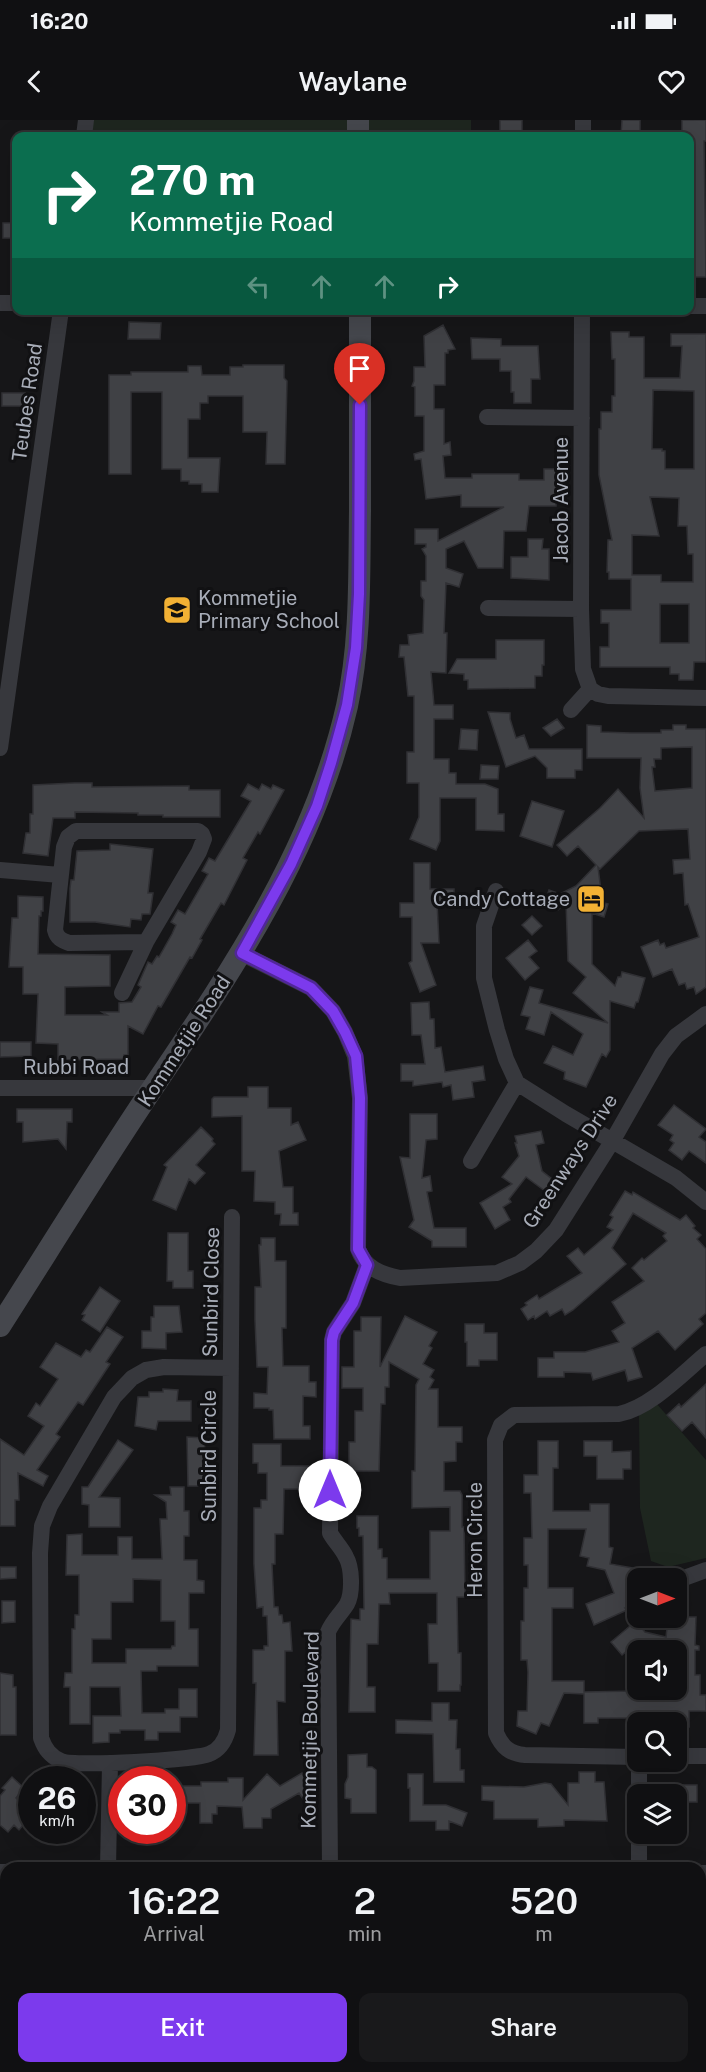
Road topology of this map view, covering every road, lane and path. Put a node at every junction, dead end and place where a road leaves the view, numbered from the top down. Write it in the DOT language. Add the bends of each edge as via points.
graph roads {
  1 [pos="60,315"];
  2 [pos="360,315"];
  3 [pos="582,315"];
  4 [pos="487,417"];
  5 [pos="582,418"];
  6 [pos="488,608"];
  7 [pos="581,609"];
  8 [pos="590,689"];
  9 [pos="706,698"];
  10 [pos="571,710"];
  11 [pos="0,748"];
  12 [pos="0,870"];
  13 [pos="60,875"];
  14 [pos="496,891"];
  15 [pos="146,942"];
  16 [pos="242,953"];
  17 [pos="122,993"];
  18 [pos="706,1014"];
  19 [pos="517,1083"];
  20 [pos="0,1088"];
  21 [pos="153,1088"];
  22 [pos="613,1140"];
  23 [pos="471,1161"];
  24 [pos="706,1202"];
  25 [pos="232,1217"];
  26 [pos="367,1265"];
  27 [pos="0,1326"];
  28 [pos="706,1354"];
  29 [pos="231,1368"];
  30 [pos="706,1570"];
  31 [pos="687,1577"];
  32 [pos="687,1756"];
  33 [pos="706,1756"];
  34 [pos="627,1759"];
  35 [pos="110,1763"];
  36 [pos="639,1844"];
  37 [pos="108,1862"];
  38 [pos="330,1862"];
  39 [pos="639,1862"];
  1 -- 11 [label="street, Teubes Road"];
  2 -- 16 [label="main road, Kommetjie Road" via="359,594 347,705 317,806 291,864"];
  3 -- 5 [label="street, Jacob Avenue"];
  4 -- 5 [label="street"];
  5 -- 7 [label="street, Jacob Avenue"];
  6 -- 7 [label="street"];
  7 -- 8 [label="street, Jacob Avenue" via="583,669"];
  8 -- 9 [label="street" via="608,696"];
  8 -- 10 [label="street"];
  12 -- 13 [label="street"];
  13 -- 15 [label="street" via="55,930 61,940"];
  13 -- 15 [label="street" via="64,847 76,831 202,834 199,852"];
  14 -- 19 [label="street" via="484,926 484,978 503,1050"];
  15 -- 17 [label="street"];
  16 -- 21 [label="main road, Kommetjie Road"];
  16 -- 26 [label="street" via="311,988 333,1011 356,1056 360,1098 358,1249"];
  18 -- 22 [label="street, Greenways Drive" via="676,1036 662,1054"];
  19 -- 22 [label="street"];
  19 -- 23 [label="street"];
  20 -- 21 [label="street, Rubbi Road"];
  21 -- 27 [label="main road, Kommetjie Road"];
  22 -- 24 [label="street" via="676,1178"];
  22 -- 26 [label="street, Greenways Drive" via="556,1230 520,1263 497,1273 418,1278 384,1275"];
  25 -- 29 [label="street, Sunbird Close"];
  26 -- 38 [label="street, Kommetjie Boulevard" via="353,1303 332,1340 330,1533 350,1569 348,1602 328,1632"];
  28 -- 34 [label="street, Heron Circle" via="632,1411 514,1415 501,1425 495,1440 496,1733 510,1752 525,1755"];
  29 -- 35 [label="street, Sunbird Circle" via="228,1730 219,1748 199,1757"];
  29 -- 35 [label="street, Sunbird Circle" via="164,1367 146,1370 132,1378 114,1397 42,1526 41,1738 46,1750 64,1762"];
  30 -- 31 [label="street"];
  32 -- 33 [label="street"];
  35 -- 37 [label="street"];
  36 -- 39 [label="street"];
}
